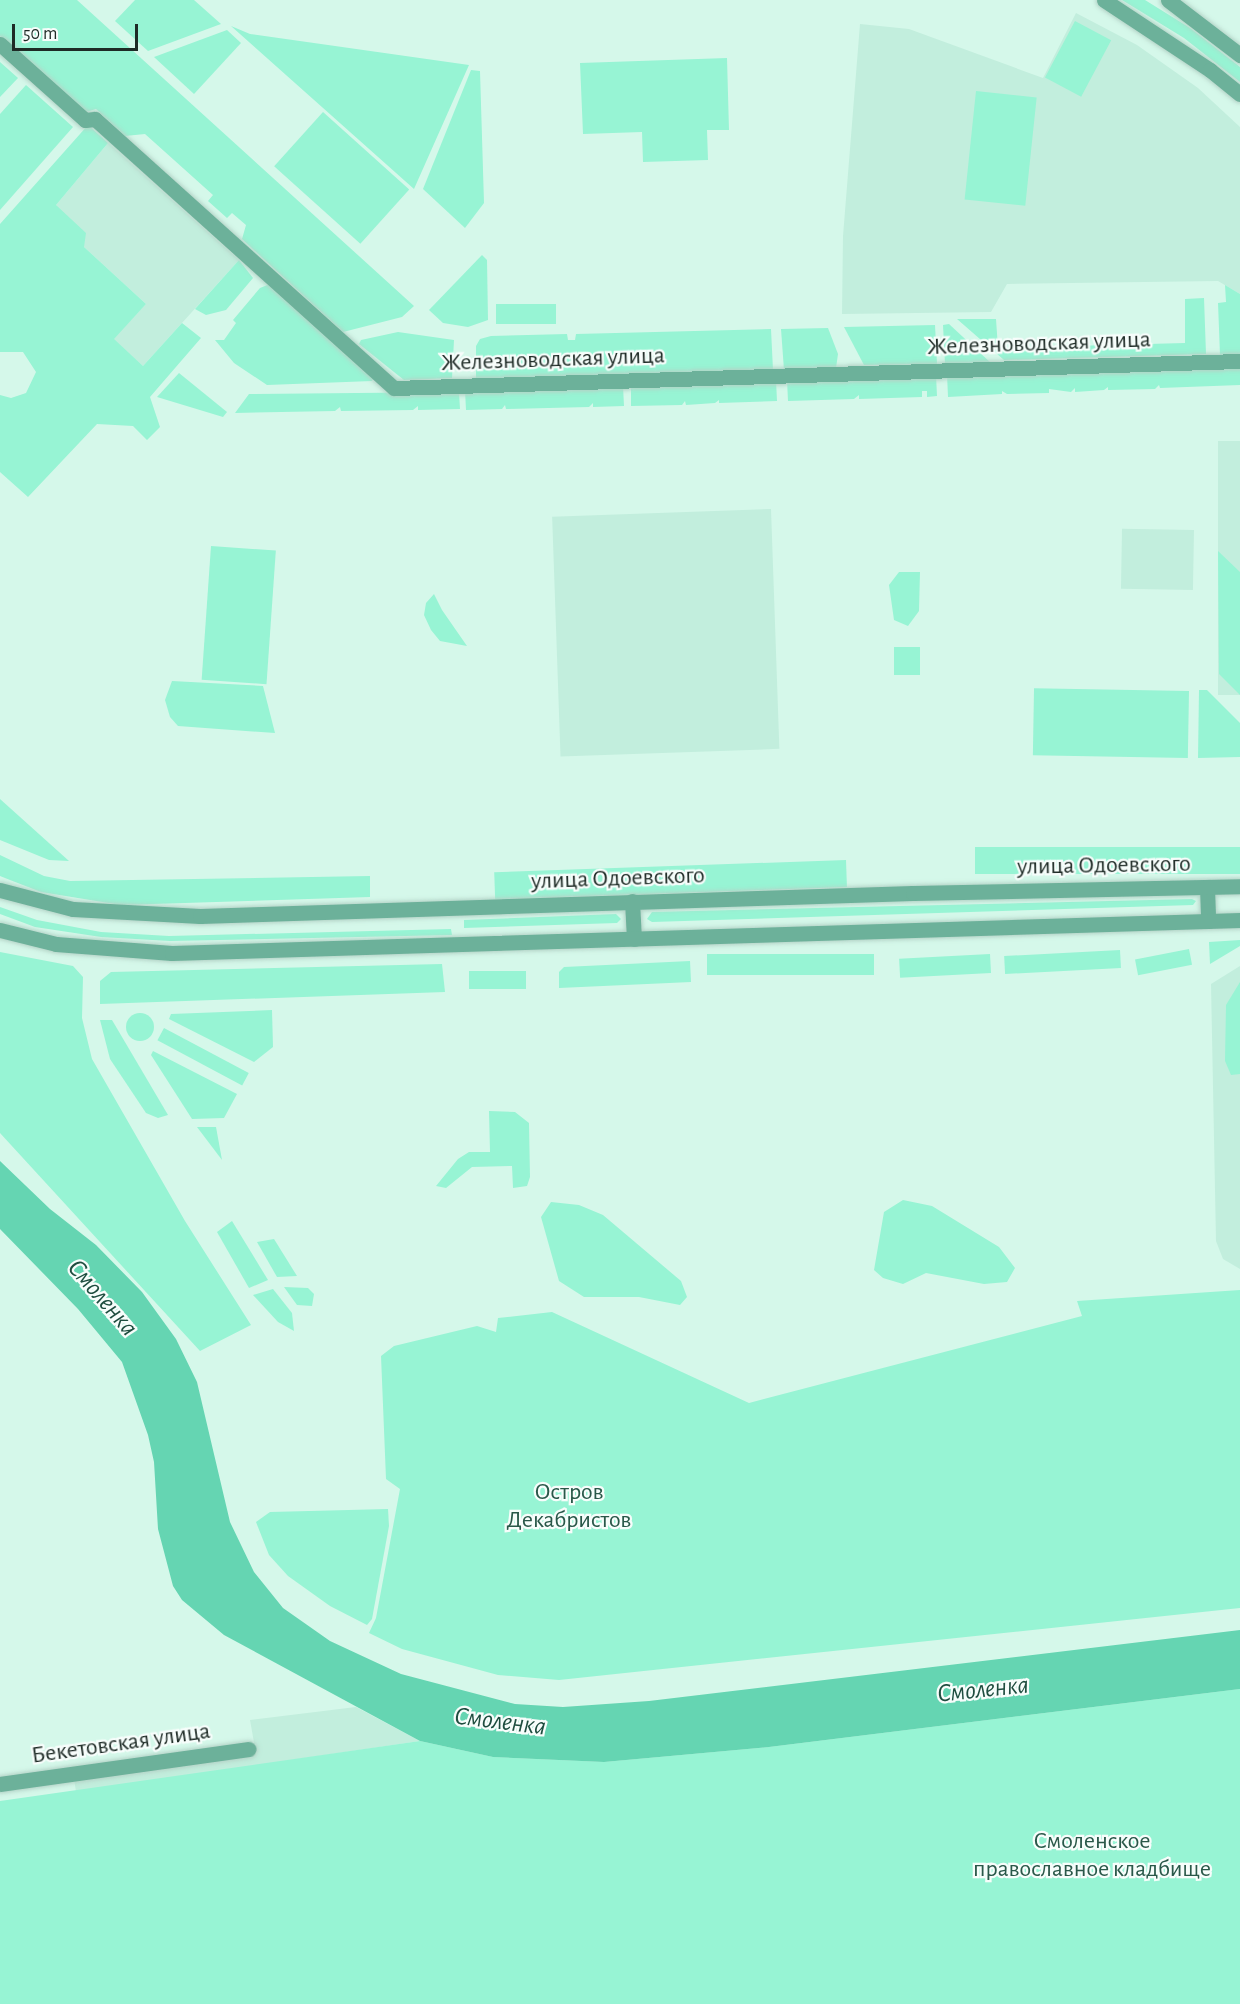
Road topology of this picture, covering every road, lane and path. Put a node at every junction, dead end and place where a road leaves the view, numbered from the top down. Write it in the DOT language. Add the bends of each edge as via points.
graph roads {
  1 [pos="1104,0"];
  2 [pos="1168,0"];
  3 [pos="0,44"];
  4 [pos="1240,55"];
  5 [pos="1240,94"];
  6 [pos="1240,361"];
  7 [pos="1240,886"];
  8 [pos="1207,887"];
  9 [pos="0,890"];
  10 [pos="632,901"];
  11 [pos="1240,920"];
  12 [pos="1208,921"];
  13 [pos="0,930"];
  14 [pos="634,939"];
  15 [pos="249,1749"];
  16 [pos="0,1784"];
  1 -- 5 [label="street"];
  2 -- 4 [label="street"];
  3 -- 6 [label="street, Железноводская улица" via="85,120 95,119 394,388"];
  7 -- 8 [label="street, улица Одоевского"];
  8 -- 10 [label="street, улица Одоевского"];
  8 -- 12 [label="street"];
  9 -- 10 [label="street, улица Одоевского" via="73,909 200,916"];
  10 -- 14 [label="street"];
  11 -- 12 [label="street"];
  12 -- 14 [label="street"];
  13 -- 14 [label="street" via="56,944 172,953"];
  15 -- 16 [label="street, Бекетовская улица"];
}
